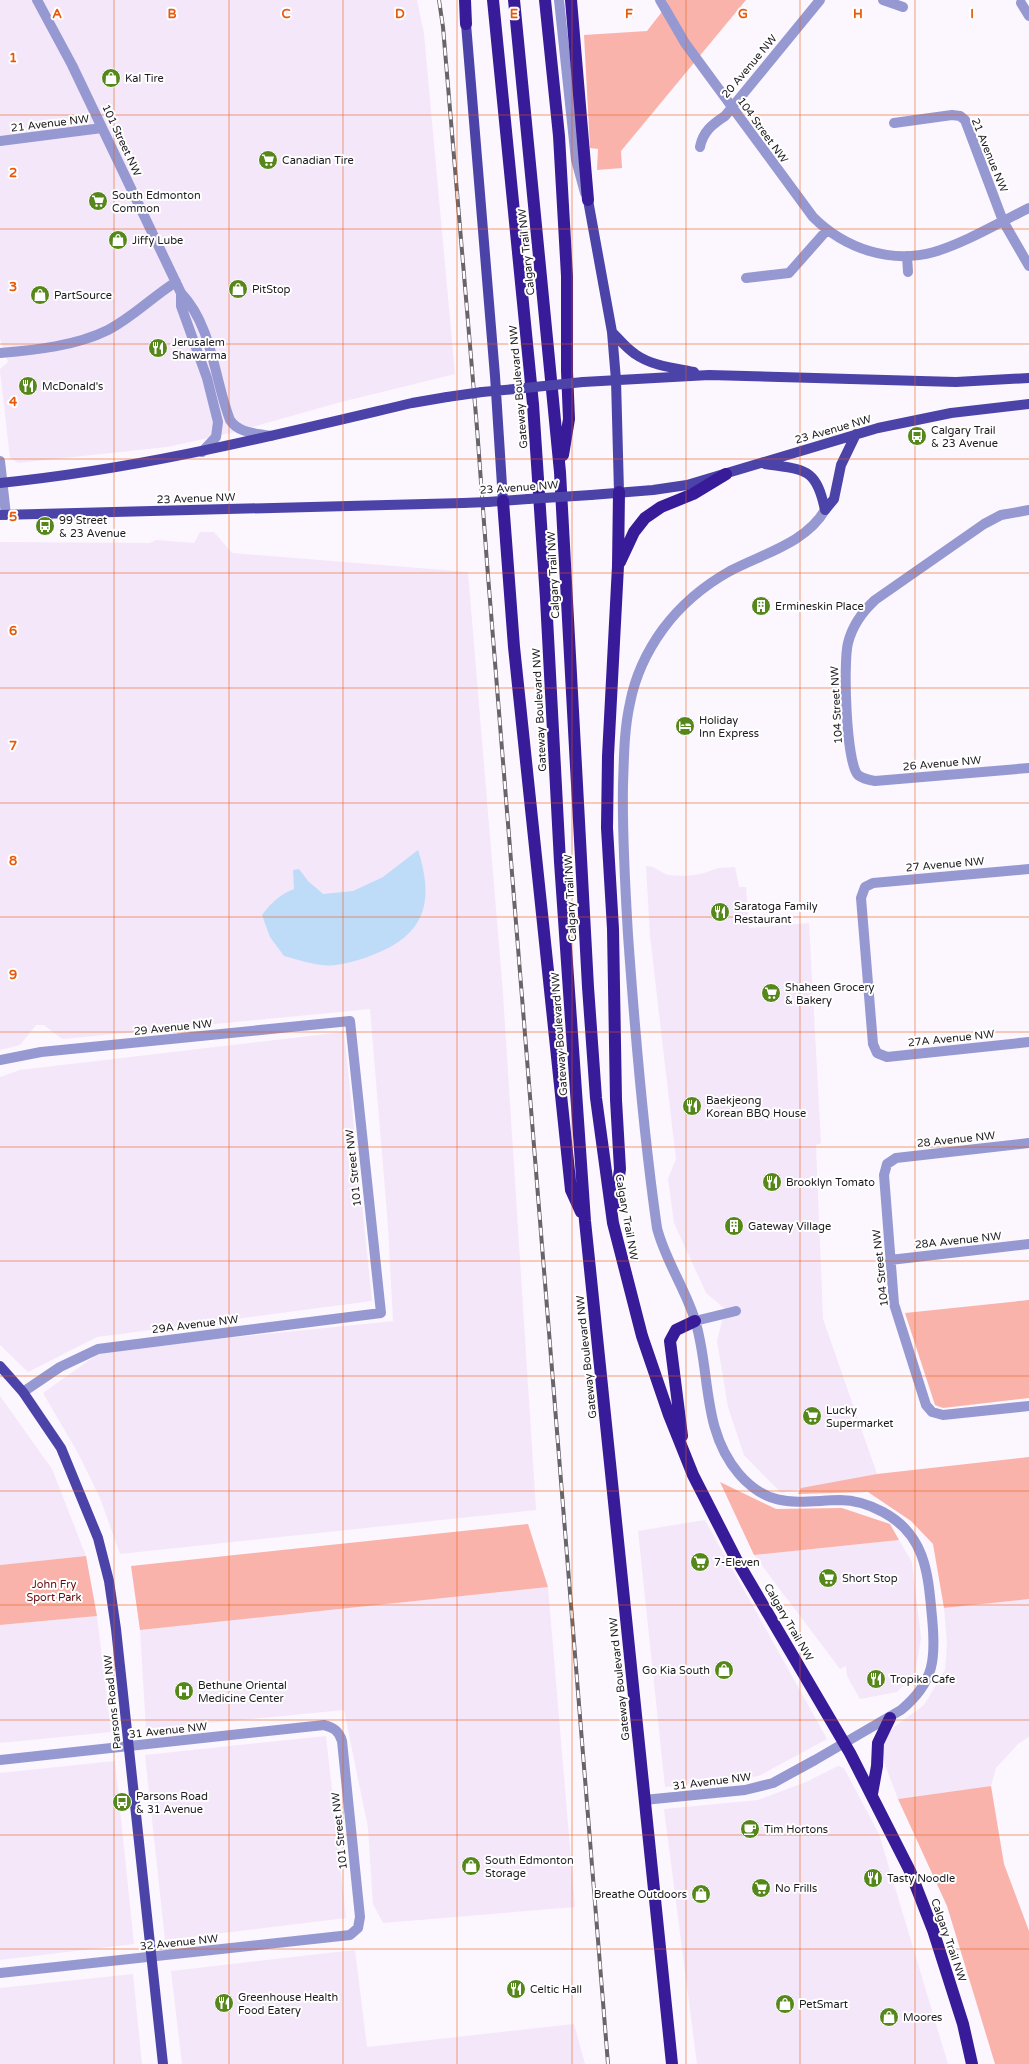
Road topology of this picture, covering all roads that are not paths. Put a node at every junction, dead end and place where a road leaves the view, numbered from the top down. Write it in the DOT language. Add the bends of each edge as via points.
graph roads {
  1 [pos="37,0"];
  2 [pos="462,0"];
  3 [pos="465,0"];
  4 [pos="493,0"];
  5 [pos="514,0"];
  6 [pos="545,0"];
  7 [pos="559,0"];
  8 [pos="571,0"];
  9 [pos="660,0"];
  10 [pos="820,0"];
  11 [pos="883,0"];
  12 [pos="1021,3"];
  13 [pos="903,7"];
  14 [pos="1029,16"];
  15 [pos="466,24"];
  16 [pos="731,106"];
  17 [pos="894,123"];
  18 [pos="102,128"];
  19 [pos="0,141"];
  20 [pos="700,147"];
  21 [pos="588,200"];
  22 [pos="1029,208"];
  23 [pos="1003,221"];
  24 [pos="827,230"];
  25 [pos="907,256"];
  26 [pos="1029,266"];
  27 [pos="908,272"];
  28 [pos="746,278"];
  29 [pos="176,282"];
  30 [pos="181,293"];
  31 [pos="612,332"];
  32 [pos="0,353"];
  33 [pos="709,375"];
  34 [pos="1029,378"];
  35 [pos="616,380"];
  36 [pos="496,390"];
  37 [pos="1029,404"];
  38 [pos="856,434"];
  39 [pos="274,436"];
  40 [pos="202,452"];
  41 [pos="0,461"];
  42 [pos="761,464"];
  43 [pos="560,472"];
  44 [pos="726,474"];
  45 [pos="1,483"];
  46 [pos="619,492"];
  47 [pos="503,501"];
  48 [pos="825,510"];
  49 [pos="1029,510"];
  50 [pos="3,515"];
  51 [pos="618,566"];
  52 [pos="1029,768"];
  53 [pos="858,775"];
  54 [pos="1029,870"];
  55 [pos="350,1021"];
  56 [pos="1029,1042"];
  57 [pos="877,1053"];
  58 [pos="0,1060"];
  59 [pos="1029,1143"];
  60 [pos="887,1164"];
  61 [pos="585,1220"];
  62 [pos="613,1223"];
  63 [pos="1029,1244"];
  64 [pos="890,1260"];
  65 [pos="736,1311"];
  66 [pos="381,1313"];
  67 [pos="695,1320"];
  68 [pos="0,1366"];
  69 [pos="23,1392"];
  70 [pos="1029,1406"];
  71 [pos="685,1453"];
  72 [pos="890,1718"];
  73 [pos="338,1732"];
  74 [pos="845,1743"];
  75 [pos="128,1746"];
  76 [pos="0,1760"];
  77 [pos="872,1794"];
  78 [pos="644,1800"];
  79 [pos="358,1928"];
  80 [pos="151,1957"];
  81 [pos="0,1973"];
  82 [pos="163,2064"];
  83 [pos="672,2064"];
  84 [pos="972,2064"];
  1 -- 18 [label="street, 101 Street NW" via="70,60"];
  2 -- 15 [label="street"];
  3 -- 15 [label="highway"];
  4 -- 61 [label="highway, Gateway Boulevard NW" via="533,404 560,862"];
  5 -- 43 [label="highway, Calgary Trail NW"];
  6 -- 43 [label="highway" via="559,136 567,276 569,419"];
  7 -- 21 [label="street" via="576,160"];
  8 -- 21 [label="highway"];
  9 -- 16 [label="street, 104 Street NW" via="681,38"];
  10 -- 16 [label="street, 20 Avenue NW"];
  11 -- 13 [label="street"];
  12 -- 14 [label="street"];
  15 -- 36 [label="main road"];
  16 -- 20 [label="street, 20 Avenue NW" via="725,116 704,133"];
  16 -- 24 [label="street, 104 Street NW" via="813,218"];
  17 -- 23 [label="street, 21 Avenue NW" via="952,115 963,118"];
  18 -- 19 [label="street, 21 Avenue NW"];
  18 -- 29 [label="street, 101 Street NW"];
  21 -- 31 [label="main road"];
  22 -- 23 [label="street"];
  23 -- 25 [label="street" via="942,249"];
  23 -- 26 [label="street, 21 Avenue NW"];
  24 -- 25 [label="street" via="868,251"];
  24 -- 28 [label="street" via="789,273"];
  25 -- 27 [label="street"];
  29 -- 30 [label="street, 101 Street NW"];
  29 -- 32 [label="street" via="124,320 98,334 53,345"];
  30 -- 39 [label="street, 101 Street NW" via="190,302 206,339 233,424 242,430"];
  30 -- 40 [label="street, 101 Street NW" via="181,306 207,378 218,422 216,437"];
  31 -- 33 [label="main road" via="634,354 646,360"];
  31 -- 35 [label="main road"];
  33 -- 34 [label="main road" via="956,382"];
  33 -- 35 [label="main road"];
  35 -- 36 [label="main road, bridge"];
  35 -- 46 [label="main road"];
  36 -- 39 [label="main road, bridge" via="412,403"];
  36 -- 47 [label="main road"];
  37 -- 38 [label="main road, 23 Avenue NW" via="951,413"];
  38 -- 42 [label="main road, 23 Avenue NW"];
  38 -- 48 [label="main road" via="841,465 834,500"];
  39 -- 40 [label="main road"];
  40 -- 45 [label="main road"];
  41 -- 45 [label="street"];
  42 -- 44 [label="main road, 23 Avenue NW"];
  42 -- 48 [label="main road" via="806,472 818,484"];
  43 -- 62 [label="highway, Calgary Trail NW" via="596,1098"];
  44 -- 46 [label="main road, 23 Avenue NW" via="669,488"];
  44 -- 51 [label="highway" via="645,518 634,532"];
  45 -- 50 [label="street"];
  46 -- 47 [label="main road, 23 Avenue NW, bridge"];
  46 -- 51 [label="highway"];
  47 -- 50 [label="main road, 23 Avenue NW, bridge"];
  47 -- 61 [label="highway" via="514,647 571,1190"];
  48 -- 67 [label="street" via="809,530 718,578 693,597 673,617 641,668 632,693 626,723 623,809 625,882 648,1160 660,1238"];
  49 -- 53 [label="street, 104 Street NW" via="992,519 875,600 862,614 852,631 846,652 845,678 851,758"];
  51 -- 62 [label="highway" via="608,756 607,828 613,929 620,1170"];
  52 -- 53 [label="street, 26 Avenue NW" via="875,781"];
  54 -- 57 [label="street, 27 Avenue NW" via="873,883 865,887 861,898 873,1044"];
  55 -- 58 [label="street, 29 Avenue NW" via="41,1052"];
  55 -- 66 [label="street, 101 Street NW"];
  56 -- 57 [label="street, 27A Avenue NW" via="887,1057"];
  59 -- 60 [label="street, 28 Avenue NW" via="896,1158"];
  60 -- 64 [label="street, 104 Street NW" via="884,1175"];
  61 -- 78 [label="highway, Gateway Boulevard NW"];
  62 -- 71 [label="highway, Calgary Trail NW" via="635,1315 669,1415"];
  63 -- 64 [label="street, 28A Avenue NW"];
  64 -- 70 [label="street, 104 Street NW" via="896,1309 924,1401 932,1412 950,1414"];
  65 -- 67 [label="street"];
  66 -- 69 [label="street, 29A Avenue NW" via="98,1349 60,1366"];
  67 -- 71 [label="highway" via="676,1330 670,1341"];
  67 -- 72 [label="street" via="703,1355 705,1385 711,1414 723,1449 737,1472 766,1495 792,1502 841,1500 868,1505 889,1515 902,1525 920,1551 929,1588 934,1661 928,1680 920,1691"];
  68 -- 69 [label="main road, Parsons Road NW"];
  69 -- 75 [label="main road, Parsons Road NW" via="61,1448 98,1538 109,1581 116,1629"];
  71 -- 74 [label="highway, Calgary Trail NW" via="736,1559"];
  72 -- 74 [label="street"];
  72 -- 77 [label="highway" via="878,1743"];
  73 -- 75 [label="street, 31 Avenue NW" via="324,1725"];
  73 -- 79 [label="street, 101 Street NW" via="342,1741 344,1760 360,1917"];
  74 -- 77 [label="highway, Calgary Trail NW"];
  74 -- 78 [label="street, 31 Avenue NW" via="786,1777 751,1789"];
  75 -- 76 [label="street, 31 Avenue NW"];
  75 -- 80 [label="main road, Parsons Road NW"];
  77 -- 84 [label="highway, Calgary Trail NW" via="910,1871 933,1930 963,2024"];
  78 -- 83 [label="highway, Gateway Boulevard NW"];
  79 -- 80 [label="street, 32 Avenue NW" via="350,1935"];
  80 -- 81 [label="street, 32 Avenue NW"];
  80 -- 82 [label="main road, Parsons Road NW"];
}
